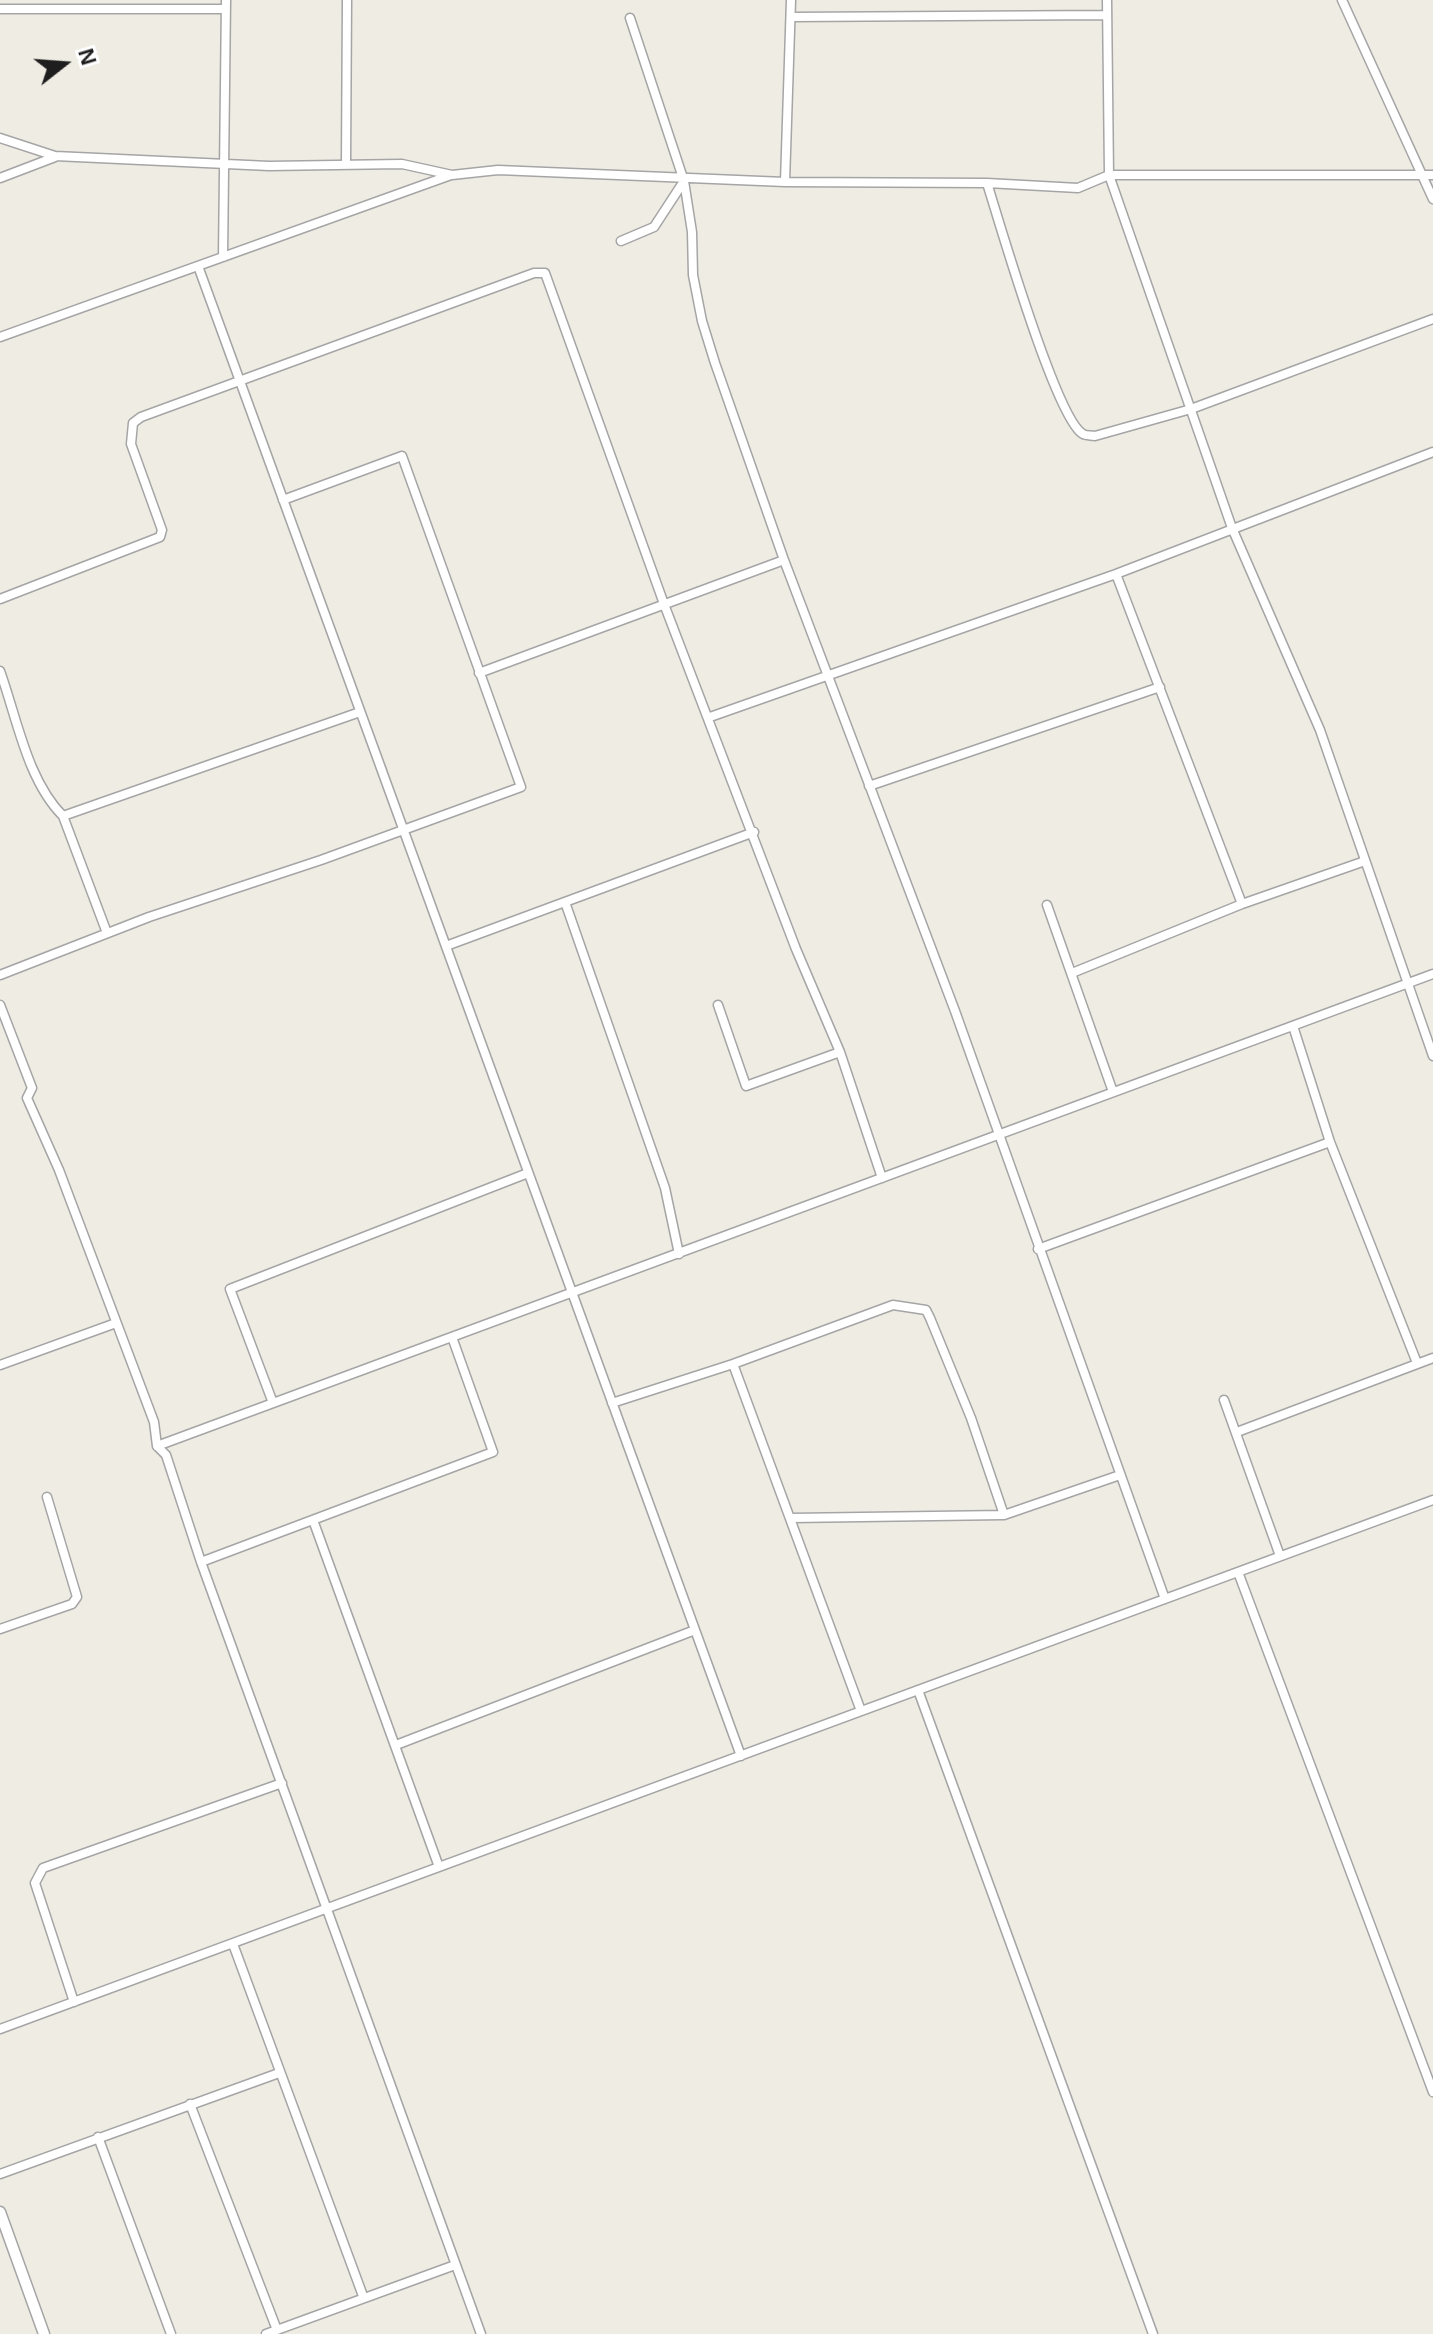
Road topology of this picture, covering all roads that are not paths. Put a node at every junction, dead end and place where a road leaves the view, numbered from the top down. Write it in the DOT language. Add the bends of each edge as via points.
graph roads {
  1 [pos="347,0"];
  2 [pos="791,0"];
  3 [pos="1107,0"];
  4 [pos="1342,0"];
  5 [pos="226,5"];
  6 [pos="0,9"];
  7 [pos="1106,15"];
  8 [pos="791,17"];
  9 [pos="630,18"];
  10 [pos="0,138"];
  11 [pos="55,156"];
  12 [pos="346,162"];
  13 [pos="224,165"];
  14 [pos="452,175"];
  15 [pos="1109,175"];
  16 [pos="1428,175"];
  17 [pos="0,178"];
  18 [pos="683,178"];
  19 [pos="785,182"];
  20 [pos="987,183"];
  21 [pos="1433,199"];
  22 [pos="621,241"];
  23 [pos="223,257"];
  24 [pos="198,266"];
  25 [pos="1433,319"];
  26 [pos="0,337"];
  27 [pos="240,383"];
  28 [pos="1191,409"];
  29 [pos="1433,452"];
  30 [pos="283,500"];
  31 [pos="1232,528"];
  32 [pos="784,560"];
  33 [pos="1116,574"];
  34 [pos="0,599"];
  35 [pos="664,604"];
  36 [pos="0,671"];
  37 [pos="479,673"];
  38 [pos="826,673"];
  39 [pos="1160,687"];
  40 [pos="360,712"];
  41 [pos="710,717"];
  42 [pos="869,786"];
  43 [pos="63,816"];
  44 [pos="403,828"];
  45 [pos="754,832"];
  46 [pos="1365,861"];
  47 [pos="565,902"];
  48 [pos="1242,904"];
  49 [pos="1047,905"];
  50 [pos="107,933"];
  51 [pos="446,946"];
  52 [pos="1072,973"];
  53 [pos="1433,974"];
  54 [pos="0,975"];
  55 [pos="1407,984"];
  56 [pos="0,1005"];
  57 [pos="718,1005"];
  58 [pos="1293,1026"];
  59 [pos="840,1052"];
  60 [pos="1433,1056"];
  61 [pos="1113,1092"];
  62 [pos="997,1135"];
  63 [pos="1330,1142"];
  64 [pos="528,1173"];
  65 [pos="882,1178"];
  66 [pos="1038,1249"];
  67 [pos="679,1254"];
  68 [pos="572,1293"];
  69 [pos="116,1323"];
  70 [pos="452,1337"];
  71 [pos="1433,1358"];
  72 [pos="1417,1363"];
  73 [pos="733,1364"];
  74 [pos="0,1365"];
  75 [pos="1224,1400"];
  76 [pos="273,1403"];
  77 [pos="612,1403"];
  78 [pos="1237,1432"];
  79 [pos="157,1446"];
  80 [pos="1120,1475"];
  81 [pos="47,1497"];
  82 [pos="1433,1500"];
  83 [pos="1004,1515"];
  84 [pos="791,1518"];
  85 [pos="313,1520"];
  86 [pos="1280,1556"];
  87 [pos="201,1562"];
  88 [pos="1238,1572"];
  89 [pos="1165,1599"];
  90 [pos="0,1629"];
  91 [pos="695,1630"];
  92 [pos="918,1690"];
  93 [pos="861,1711"];
  94 [pos="396,1745"];
  95 [pos="741,1756"];
  96 [pos="282,1783"];
  97 [pos="439,1867"];
  98 [pos="325,1909"];
  99 [pos="233,1944"];
  100 [pos="74,2002"];
  101 [pos="0,2029"];
  102 [pos="279,2073"];
  103 [pos="1433,2092"];
  104 [pos="190,2104"];
  105 [pos="98,2137"];
  106 [pos="0,2174"];
  107 [pos="0,2212"];
  108 [pos="455,2265"];
  109 [pos="363,2296"];
  110 [pos="277,2330"];
  111 [pos="44,2334"];
  112 [pos="171,2334"];
  113 [pos="266,2334"];
  114 [pos="481,2334"];
  115 [pos="1153,2334"];
  1 -- 12 [label="street"];
  2 -- 8 [label="street"];
  3 -- 7 [label="street"];
  4 -- 16 [label="street"];
  5 -- 6 [label="street"];
  5 -- 13 [label="street"];
  7 -- 8 [label="street"];
  7 -- 15 [label="street"];
  8 -- 19 [label="street"];
  9 -- 18 [label="street"];
  10 -- 11 [label="street"];
  11 -- 13 [label="street"];
  11 -- 17 [label="street"];
  12 -- 13 [label="street"];
  12 -- 14 [label="street" via="402,164"];
  13 -- 23 [label="street"];
  14 -- 18 [label="street" via="498,170"];
  14 -- 23 [label="street"];
  15 -- 16 [label="street"];
  15 -- 20 [label="street" via="1078,188"];
  15 -- 28 [label="street"];
  16 -- 21 [label="street"];
  18 -- 19 [label="street"];
  18 -- 22 [label="street" via="654,227"];
  18 -- 32 [label="street" via="702,321"];
  19 -- 20 [label="street"];
  20 -- 28 [label="street" via="1045,359 1082,434 1095,436"];
  23 -- 24 [label="street"];
  24 -- 26 [label="street"];
  24 -- 27 [label="street"];
  25 -- 28 [label="street"];
  27 -- 30 [label="street"];
  27 -- 34 [label="street" via="133,423 131,444 160,537"];
  27 -- 35 [label="street" via="545,273"];
  28 -- 31 [label="street"];
  29 -- 31 [label="street"];
  30 -- 37 [label="street" via="402,456"];
  30 -- 40 [label="street"];
  31 -- 33 [label="street"];
  31 -- 46 [label="street" via="1320,730"];
  32 -- 35 [label="street"];
  32 -- 38 [label="street"];
  33 -- 38 [label="street"];
  33 -- 39 [label="street"];
  35 -- 37 [label="street"];
  35 -- 41 [label="street"];
  36 -- 43 [label="street" via="40,783"];
  37 -- 44 [label="street" via="521,787"];
  38 -- 41 [label="street"];
  38 -- 42 [label="street"];
  39 -- 42 [label="street"];
  39 -- 48 [label="street"];
  40 -- 43 [label="street"];
  40 -- 44 [label="street"];
  41 -- 45 [label="street"];
  42 -- 62 [label="street"];
  43 -- 50 [label="street"];
  44 -- 50 [label="street"];
  44 -- 51 [label="street"];
  45 -- 47 [label="street"];
  45 -- 59 [label="street"];
  46 -- 48 [label="street"];
  46 -- 55 [label="street"];
  47 -- 51 [label="street"];
  47 -- 67 [label="street" via="665,1188"];
  48 -- 52 [label="street"];
  49 -- 52 [label="street"];
  50 -- 54 [label="street"];
  51 -- 64 [label="street"];
  52 -- 61 [label="street"];
  53 -- 55 [label="street"];
  55 -- 58 [label="street"];
  55 -- 60 [label="street"];
  56 -- 69 [label="street" via="32,1088 27,1098"];
  57 -- 59 [label="street" via="746,1086"];
  58 -- 61 [label="street"];
  58 -- 63 [label="street"];
  59 -- 65 [label="street"];
  61 -- 62 [label="street"];
  62 -- 65 [label="street"];
  62 -- 66 [label="street"];
  63 -- 66 [label="street"];
  63 -- 72 [label="street"];
  64 -- 68 [label="street"];
  64 -- 76 [label="street" via="230,1289"];
  65 -- 67 [label="street"];
  66 -- 80 [label="street"];
  67 -- 68 [label="street"];
  68 -- 70 [label="street"];
  68 -- 77 [label="street"];
  69 -- 74 [label="street"];
  69 -- 79 [label="street" via="154,1422"];
  70 -- 76 [label="street"];
  70 -- 85 [label="street" via="493,1452"];
  71 -- 72 [label="street"];
  72 -- 78 [label="street"];
  73 -- 77 [label="street"];
  73 -- 83 [label="street" via="893,1305 926,1310"];
  73 -- 84 [label="street"];
  75 -- 78 [label="street"];
  76 -- 79 [label="street"];
  77 -- 91 [label="street"];
  78 -- 86 [label="street"];
  79 -- 87 [label="street" via="166,1455"];
  80 -- 83 [label="street"];
  80 -- 89 [label="street"];
  81 -- 90 [label="street" via="77,1597 72,1604"];
  82 -- 86 [label="street"];
  83 -- 84 [label="street"];
  84 -- 93 [label="street"];
  85 -- 87 [label="street"];
  85 -- 94 [label="street"];
  86 -- 88 [label="street"];
  87 -- 96 [label="street"];
  88 -- 89 [label="street"];
  88 -- 103 [label="street"];
  89 -- 92 [label="street"];
  91 -- 94 [label="street"];
  91 -- 95 [label="street"];
  92 -- 93 [label="street"];
  92 -- 115 [label="street"];
  93 -- 95 [label="street"];
  94 -- 97 [label="street"];
  95 -- 97 [label="street"];
  96 -- 98 [label="street"];
  96 -- 100 [label="street" via="37,1874 35,1883"];
  97 -- 98 [label="street"];
  98 -- 99 [label="street"];
  98 -- 108 [label="street"];
  99 -- 100 [label="street"];
  99 -- 102 [label="street"];
  100 -- 101 [label="street"];
  102 -- 104 [label="street"];
  102 -- 109 [label="street"];
  104 -- 105 [label="street"];
  104 -- 110 [label="street"];
  105 -- 106 [label="street"];
  105 -- 112 [label="street"];
  107 -- 111 [label="street"];
  108 -- 109 [label="street"];
  108 -- 114 [label="street"];
  109 -- 110 [label="street"];
  110 -- 113 [label="street"];
}
